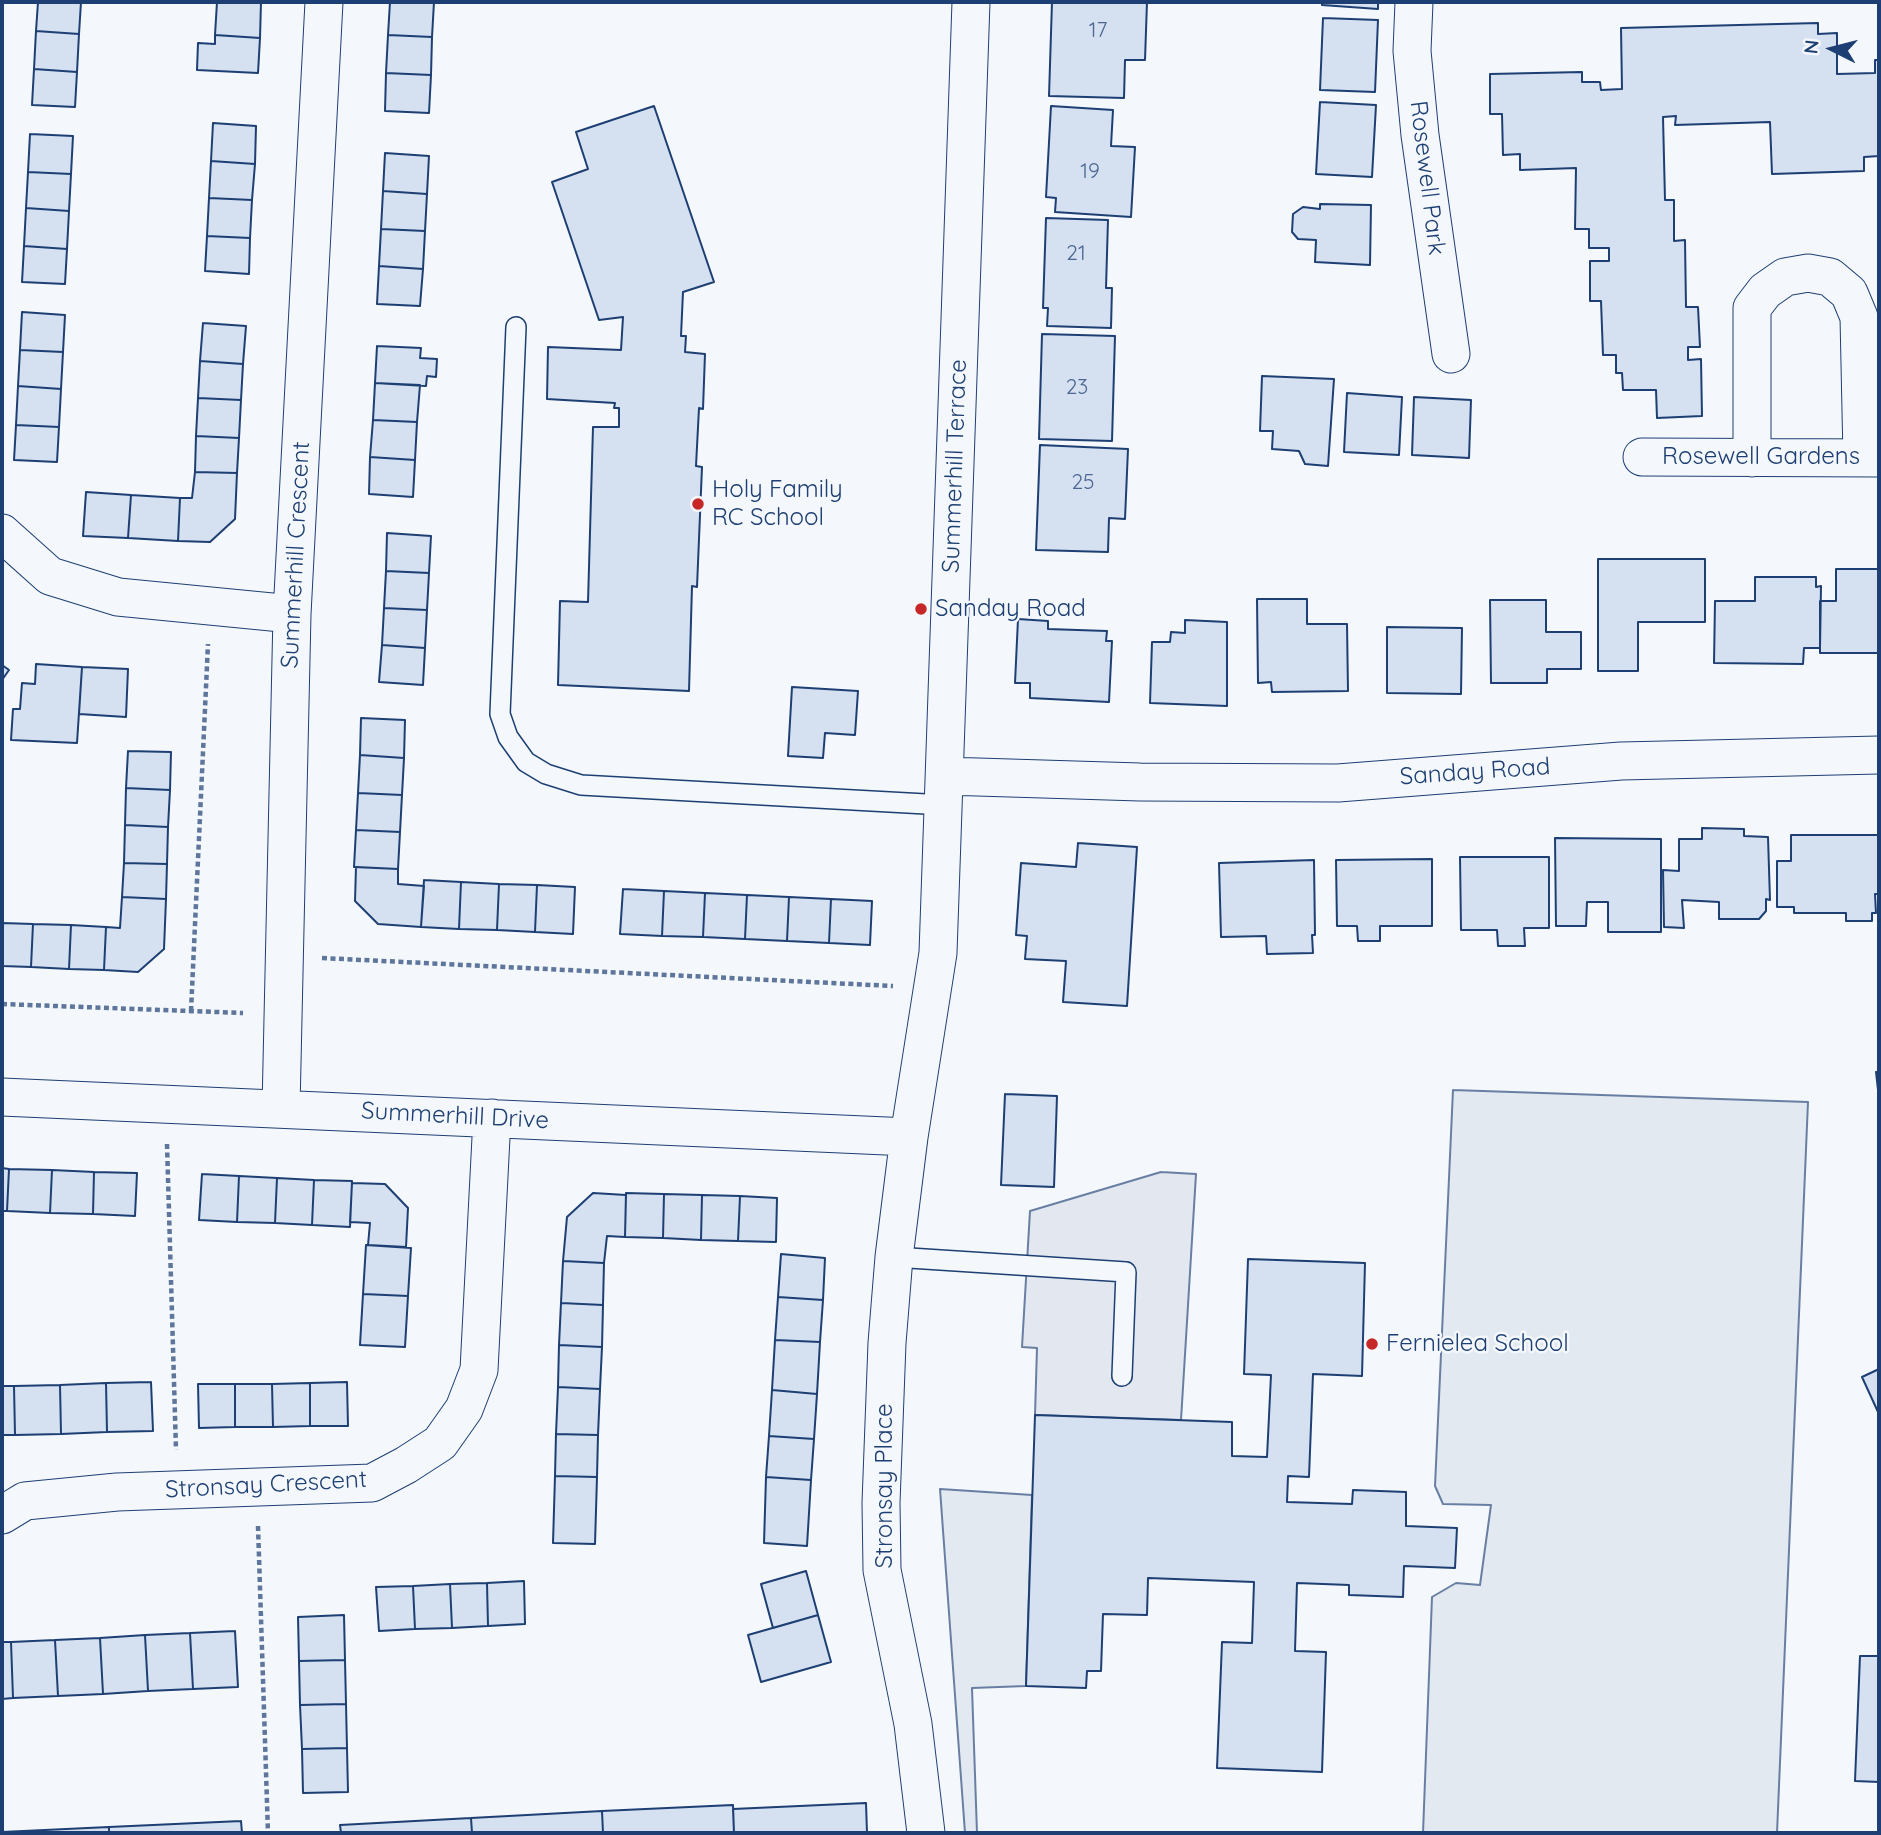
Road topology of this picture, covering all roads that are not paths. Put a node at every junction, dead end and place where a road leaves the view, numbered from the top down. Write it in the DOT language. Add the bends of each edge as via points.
graph roads {
  1 [pos="324,2"];
  2 [pos="971,2"];
  3 [pos="1414,2"];
  4 [pos="516,327"];
  5 [pos="1451,354"];
  6 [pos="1642,457"];
  7 [pos="1752,458"];
  8 [pos="1871,458"];
  9 [pos="2,533"];
  10 [pos="292,614"];
  11 [pos="1879,755"];
  12 [pos="945,791"];
  13 [pos="2,1097"];
  14 [pos="281,1108"];
  15 [pos="492,1118"];
  16 [pos="909,1137"];
  17 [pos="894,1257"];
  18 [pos="1122,1376"];
  19 [pos="2,1515"];
  20 [pos="926,1833"];
  1 -- 10 [label="street, Summerhill Crescent"];
  2 -- 12 [label="street, Summerhill Terrace"];
  3 -- 5 [label="street, Rosewell Park" via="1412,51 1420,135"];
  4 -- 12 [label="lane" via="500,714 508,737 526,762 581,785"];
  6 -- 7 [label="street, Rosewell Gardens"];
  7 -- 8 [label="street, Rosewell Gardens"];
  7 -- 8 [label="street" via="1752,308 1785,277 1808,273 1830,277 1849,293 1859,317"];
  9 -- 10 [label="street" via="50,576 118,597"];
  10 -- 14 [label="street, Summerhill Crescent"];
  11 -- 12 [label="street, Sanday Road" via="1621,761 1338,783 1140,782"];
  12 -- 16 [label="street, Summerhill Terrace" via="939,953"];
  13 -- 14 [label="street, Summerhill Drive"];
  14 -- 15 [label="street, Summerhill Drive"];
  15 -- 16 [label="street, Summerhill Drive"];
  15 -- 19 [label="street, Stronsay Crescent" via="479,1370 464,1409 440,1443 372,1483 117,1492 25,1502"];
  16 -- 17 [label="street, Stronsay Place"];
  17 -- 18 [label="lane" via="1126,1272"];
  17 -- 20 [label="street, Stronsay Place" via="887,1343 882,1570 913,1724"];
}
